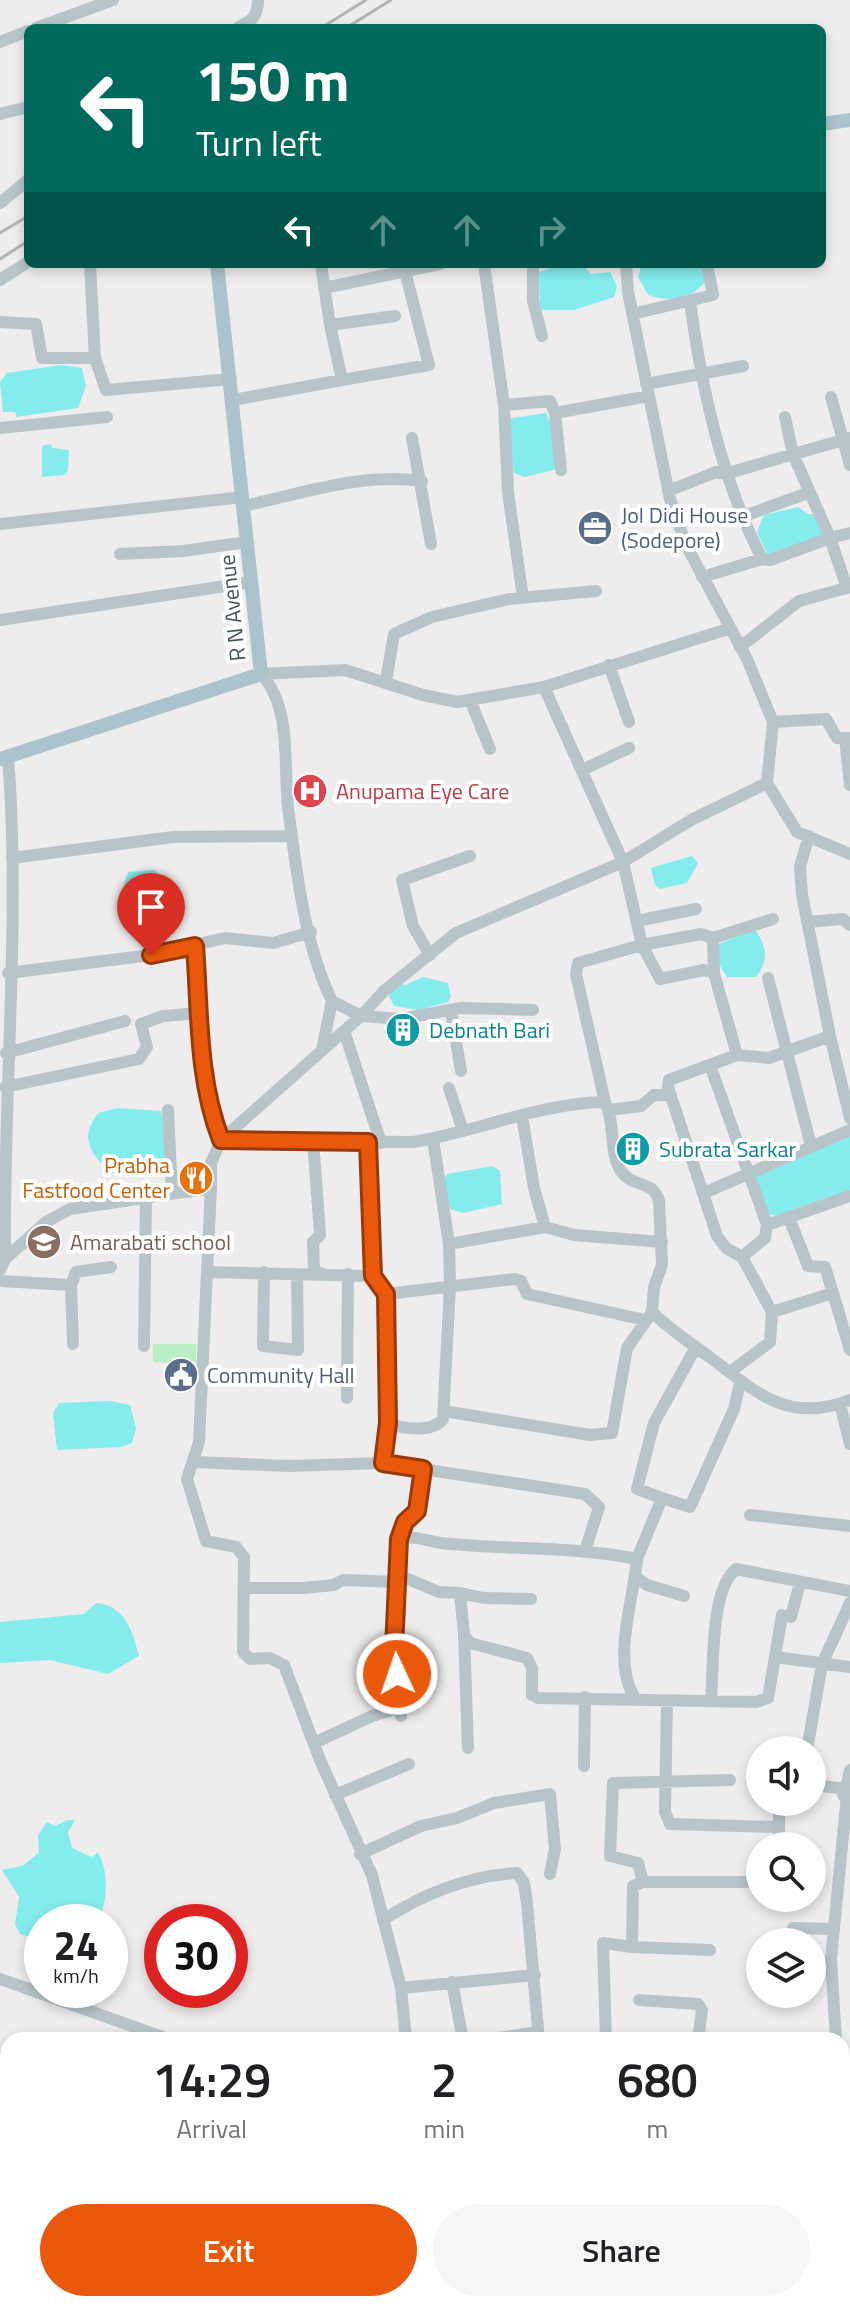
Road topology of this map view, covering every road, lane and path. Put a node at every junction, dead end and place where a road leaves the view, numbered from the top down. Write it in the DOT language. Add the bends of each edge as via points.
graph roads {
  1 [pos="113,0"];
  2 [pos="258,0"];
  3 [pos="47,24"];
  4 [pos="245,24"];
  5 [pos="24,33"];
  6 [pos="0,42"];
  7 [pos="24,108"];
  8 [pos="0,114"];
  9 [pos="850,120"];
  10 [pos="826,123"];
  11 [pos="24,183"];
  12 [pos="0,203"];
  13 [pos="24,265"];
  14 [pos="90,268"];
  15 [pos="217,268"];
  16 [pos="322,268"];
  17 [pos="420,268"];
  18 [pos="485,268"];
  19 [pos="533,268"];
  20 [pos="626,268"];
  21 [pos="708,268"];
  22 [pos="405,271"];
  23 [pos="0,280"];
  24 [pos="324,288"];
  25 [pos="690,301"];
  26 [pos="632,314"];
  27 [pos="395,316"];
  28 [pos="0,322"];
  29 [pos="330,325"];
  30 [pos="542,336"];
  31 [pos="95,358"];
  32 [pos="743,366"];
  33 [pos="700,373"];
  34 [pos="231,379"];
  35 [pos="342,380"];
  36 [pos="648,390"];
  37 [pos="831,397"];
  38 [pos="233,400"];
  39 [pos="504,405"];
  40 [pos="555,413"];
  41 [pos="107,417"];
  42 [pos="785,417"];
  43 [pos="0,428"];
  44 [pos="412,438"];
  45 [pos="847,439"];
  46 [pos="793,454"];
  47 [pos="850,465"];
  48 [pos="561,470"];
  49 [pos="725,474"];
  50 [pos="422,481"];
  51 [pos="668,491"];
  52 [pos="808,493"];
  53 [pos="243,502"];
  54 [pos="741,517"];
  55 [pos="0,524"];
  56 [pos="850,533"];
  57 [pos="683,537"];
  58 [pos="830,538"];
  59 [pos="247,542"];
  60 [pos="431,544"];
  61 [pos="650,545"];
  62 [pos="120,554"];
  63 [pos="762,559"];
  64 [pos="702,577"];
  65 [pos="252,582"];
  66 [pos="849,588"];
  67 [pos="596,591"];
  68 [pos="523,598"];
  69 [pos="0,620"];
  70 [pos="728,629"];
  71 [pos="740,647"];
  72 [pos="609,665"];
  73 [pos="261,674"];
  74 [pos="386,681"];
  75 [pos="544,687"];
  76 [pos="470,700"];
  77 [pos="629,722"];
  78 [pos="773,722"];
  79 [pos="847,738"];
  80 [pos="629,748"];
  81 [pos="490,749"];
  82 [pos="4,758"];
  83 [pos="582,770"];
  84 [pos="767,783"];
  85 [pos="850,785"];
  86 [pos="292,836"];
  87 [pos="809,836"];
  88 [pos="850,854"];
  89 [pos="470,856"];
  90 [pos="12,858"];
  91 [pos="623,862"];
  92 [pos="696,909"];
  93 [pos="773,919"];
  94 [pos="637,921"];
  95 [pos="807,922"];
  96 [pos="850,925"];
  97 [pos="311,932"];
  98 [pos="713,938"];
  99 [pos="642,945"];
  100 [pos="195,946"];
  101 [pos="430,955"];
  102 [pos="8,973"];
  103 [pos="714,973"];
  104 [pos="768,978"];
  105 [pos="332,1001"];
  106 [pos="533,1010"];
  107 [pos="451,1011"];
  108 [pos="200,1013"];
  109 [pos="361,1016"];
  110 [pos="125,1021"];
  111 [pos="344,1031"];
  112 [pos="830,1036"];
  113 [pos="322,1050"];
  114 [pos="788,1052"];
  115 [pos="6,1053"];
  116 [pos="737,1055"];
  117 [pos="843,1062"];
  118 [pos="710,1065"];
  119 [pos="461,1071"];
  120 [pos="5,1087"];
  121 [pos="449,1088"];
  122 [pos="671,1095"];
  123 [pos="607,1106"];
  124 [pos="168,1110"];
  125 [pos="522,1116"];
  126 [pos="850,1118"];
  127 [pos="850,1130"];
  128 [pos="463,1131"];
  129 [pos="313,1139"];
  130 [pos="433,1139"];
  131 [pos="221,1140"];
  132 [pos="375,1142"];
  133 [pos="811,1146"];
  134 [pos="2,1169"];
  135 [pos="748,1172"];
  136 [pos="211,1188"];
  137 [pos="172,1193"];
  138 [pos="704,1193"];
  139 [pos="850,1196"];
  140 [pos="146,1197"];
  141 [pos="789,1218"];
  142 [pos="767,1225"];
  143 [pos="545,1227"];
  144 [pos="662,1242"];
  145 [pos="449,1244"];
  146 [pos="742,1257"];
  147 [pos="2,1265"];
  148 [pos="111,1267"];
  149 [pos="207,1272"];
  150 [pos="264,1272"];
  151 [pos="323,1274"];
  152 [pos="348,1274"];
  153 [pos="297,1275"];
  154 [pos="373,1276"];
  155 [pos="0,1281"];
  156 [pos="71,1285"];
  157 [pos="450,1287"];
  158 [pos="833,1293"];
  159 [pos="386,1294"];
  160 [pos="772,1312"];
  161 [pos="648,1316"];
  162 [pos="73,1344"];
  163 [pos="144,1346"];
  164 [pos="696,1347"];
  165 [pos="850,1350"];
  166 [pos="730,1372"];
  167 [pos="740,1383"];
  168 [pos="347,1398"];
  169 [pos="845,1402"];
  170 [pos="444,1411"];
  171 [pos="388,1423"];
  172 [pos="850,1444"];
  173 [pos="195,1462"];
  174 [pos="383,1463"];
  175 [pos="423,1469"];
  176 [pos="662,1498"];
  177 [pos="750,1515"];
  178 [pos="850,1526"];
  179 [pos="399,1539"];
  180 [pos="585,1551"];
  181 [pos="637,1559"];
  182 [pos="636,1577"];
  183 [pos="397,1582"];
  184 [pos="800,1583"];
  185 [pos="244,1588"];
  186 [pos="850,1591"];
  187 [pos="460,1593"];
  188 [pos="684,1596"];
  189 [pos="531,1599"];
  190 [pos="850,1603"];
  191 [pos="845,1624"];
  192 [pos="464,1635"];
  193 [pos="775,1657"];
  194 [pos="822,1664"];
  195 [pos="850,1667"];
  196 [pos="585,1697"];
  197 [pos="635,1698"];
  198 [pos="711,1699"];
  199 [pos="667,1700"];
  200 [pos="809,1736"];
  201 [pos="314,1743"];
  202 [pos="468,1748"];
  203 [pos="409,1764"];
  204 [pos="584,1766"];
  205 [pos="850,1770"];
  206 [pos="665,1780"];
  207 [pos="730,1780"];
  208 [pos="826,1786"];
  209 [pos="335,1795"];
  210 [pos="844,1796"];
  211 [pos="778,1816"];
  212 [pos="777,1827"];
  213 [pos="778,1832"];
  214 [pos="846,1836"];
  215 [pos="360,1854"];
  216 [pos="550,1874"];
  217 [pos="643,1882"];
  218 [pos="746,1882"];
  219 [pos="383,1920"];
  220 [pos="826,1929"];
  221 [pos="834,1929"];
  222 [pos="632,1947"];
  223 [pos="710,1950"];
  224 [pos="535,1975"];
  225 [pos="0,1979"];
  226 [pos="452,1982"];
  227 [pos="401,1988"];
  228 [pos="639,2000"];
  229 [pos="149,2032"];
  230 [pos="405,2032"];
  231 [pos="461,2032"];
  232 [pos="538,2032"];
  233 [pos="606,2032"];
  234 [pos="699,2032"];
  235 [pos="835,2032"];
  1 -- 3 [label="street"];
  2 -- 4 [label="street" via="258,11"];
  5 -- 6 [label="street"];
  7 -- 8 [label="street"];
  9 -- 10 [label="main road"];
  11 -- 12 [label="street"];
  13 -- 23 [label="street"];
  14 -- 31 [label="street"];
  15 -- 34 [label="main road, R N Avenue"];
  16 -- 24 [label="street"];
  17 -- 22 [label="street"];
  18 -- 39 [label="street"];
  19 -- 30 [label="street" via="533,301"];
  20 -- 26 [label="street"];
  21 -- 25 [label="street" via="713,295"];
  22 -- 24 [label="street"];
  22 -- 35 [label="street" via="429,365"];
  24 -- 29 [label="street"];
  25 -- 26 [label="street"];
  25 -- 33 [label="street"];
  26 -- 36 [label="street"];
  27 -- 29 [label="street"];
  28 -- 31 [label="street" via="36,324 42,358"];
  29 -- 35 [label="street"];
  31 -- 34 [label="street" via="106,390"];
  32 -- 33 [label="street"];
  33 -- 36 [label="street"];
  33 -- 49 [label="street"];
  34 -- 38 [label="main road, R N Avenue"];
  35 -- 38 [label="street"];
  36 -- 40 [label="street"];
  36 -- 51 [label="street"];
  37 -- 45 [label="street"];
  38 -- 53 [label="main road, R N Avenue"];
  39 -- 40 [label="street" via="550,401"];
  39 -- 68 [label="street" via="508,492"];
  40 -- 48 [label="street"];
  41 -- 43 [label="street"];
  42 -- 46 [label="street"];
  44 -- 50 [label="street"];
  45 -- 46 [label="street"];
  45 -- 47 [label="street"];
  46 -- 49 [label="street"];
  46 -- 52 [label="street"];
  49 -- 51 [label="street" via="716,472"];
  49 -- 54 [label="street"];
  50 -- 53 [label="street" via="393,477"];
  50 -- 60 [label="street"];
  51 -- 57 [label="street"];
  52 -- 54 [label="street"];
  52 -- 58 [label="street"];
  53 -- 55 [label="street"];
  53 -- 59 [label="main road, R N Avenue"];
  54 -- 63 [label="street"];
  56 -- 58 [label="street"];
  57 -- 61 [label="street"];
  57 -- 64 [label="street"];
  58 -- 63 [label="street"];
  58 -- 66 [label="street"];
  59 -- 62 [label="street"];
  59 -- 65 [label="main road, R N Avenue"];
  63 -- 64 [label="street"];
  64 -- 70 [label="street"];
  65 -- 69 [label="street"];
  65 -- 73 [label="main road, R N Avenue"];
  66 -- 71 [label="street" via="799,601"];
  67 -- 68 [label="street"];
  68 -- 74 [label="street" via="432,617 394,634"];
  70 -- 71 [label="street"];
  70 -- 72 [label="street"];
  71 -- 78 [label="street"];
  72 -- 75 [label="street"];
  72 -- 77 [label="street"];
  73 -- 74 [label="street" via="345,670"];
  73 -- 82 [label="main road, R N Avenue"];
  73 -- 86 [label="street" via="277,690"];
  74 -- 76 [label="street" via="423,695"];
  75 -- 76 [label="street"];
  75 -- 83 [label="street"];
  76 -- 81 [label="street"];
  78 -- 79 [label="street" via="819,718 829,723 837,738"];
  78 -- 84 [label="street"];
  79 -- 85 [label="street"];
  80 -- 83 [label="street"];
  82 -- 90 [label="street"];
  83 -- 91 [label="street"];
  84 -- 87 [label="street" via="797,832"];
  84 -- 91 [label="street" via="691,820"];
  86 -- 90 [label="street" via="173,837"];
  86 -- 97 [label="street"];
  87 -- 88 [label="street"];
  87 -- 95 [label="street" via="800,866"];
  89 -- 101 [label="street" via="402,880 413,926"];
  90 -- 102 [label="street"];
  91 -- 94 [label="street"];
  91 -- 101 [label="street" via="480,921"];
  92 -- 94 [label="street"];
  93 -- 98 [label="street"];
  94 -- 99 [label="street"];
  95 -- 96 [label="street" via="843,919"];
  95 -- 112 [label="street"];
  97 -- 100 [label="street" via="273,943 225,938"];
  97 -- 105 [label="street"];
  98 -- 99 [label="street" via="701,934"];
  98 -- 103 [label="street"];
  99 -- 103 [label="street" via="660,979 704,970"];
  99 -- 123 [label="street" via="578,963 576,974"];
  100 -- 102 [label="street"];
  100 -- 108 [label="street"];
  101 -- 109 [label="street"];
  102 -- 115 [label="street"];
  103 -- 116 [label="street"];
  104 -- 114 [label="street"];
  105 -- 109 [label="street"];
  105 -- 113 [label="street"];
  106 -- 107 [label="street"];
  107 -- 109 [label="street" via="401,1019"];
  107 -- 119 [label="street"];
  108 -- 120 [label="street" via="141,1024 147,1047 139,1059"];
  108 -- 131 [label="street" via="207,1103"];
  109 -- 111 [label="street"];
  110 -- 115 [label="street"];
  111 -- 113 [label="street"];
  111 -- 132 [label="street"];
  112 -- 114 [label="street"];
  112 -- 117 [label="street"];
  113 -- 131 [label="street"];
  114 -- 116 [label="street" via="762,1059"];
  114 -- 133 [label="street"];
  115 -- 120 [label="street"];
  116 -- 118 [label="street"];
  117 -- 126 [label="street"];
  118 -- 122 [label="street" via="669,1080"];
  118 -- 135 [label="street"];
  120 -- 134 [label="street"];
  121 -- 128 [label="street"];
  122 -- 123 [label="street" via="654,1095 641,1106"];
  122 -- 138 [label="street"];
  123 -- 125 [label="street"];
  123 -- 144 [label="street" via="621,1171 657,1192"];
  124 -- 137 [label="street"];
  125 -- 128 [label="street"];
  125 -- 143 [label="street"];
  127 -- 133 [label="street"];
  128 -- 130 [label="street"];
  129 -- 131 [label="street"];
  129 -- 132 [label="street"];
  129 -- 151 [label="street" via="320,1235 313,1242 314,1270"];
  130 -- 132 [label="street"];
  130 -- 145 [label="street"];
  131 -- 136 [label="street" via="211,1163"];
  132 -- 154 [label="street"];
  133 -- 135 [label="street"];
  134 -- 147 [label="street"];
  135 -- 138 [label="street"];
  135 -- 142 [label="street"];
  136 -- 137 [label="street"];
  136 -- 149 [label="street"];
  137 -- 140 [label="street"];
  138 -- 146 [label="street" via="717,1236"];
  139 -- 141 [label="street"];
  140 -- 147 [label="street" via="70,1209 46,1222"];
  140 -- 163 [label="street"];
  141 -- 142 [label="street"];
  141 -- 158 [label="street" via="808,1266 825,1267"];
  142 -- 146 [label="street" via="765,1238"];
  143 -- 144 [label="street" via="574,1235"];
  143 -- 145 [label="street"];
  144 -- 161 [label="street" via="662,1265"];
  145 -- 157 [label="street"];
  146 -- 160 [label="street"];
  148 -- 156 [label="street" via="76,1272"];
  149 -- 150 [label="street"];
  149 -- 173 [label="street"];
  150 -- 153 [label="street"];
  150 -- 153 [label="street" via="263,1346 298,1350"];
  151 -- 152 [label="street"];
  151 -- 153 [label="street"];
  152 -- 154 [label="street"];
  152 -- 168 [label="street"];
  154 -- 159 [label="street"];
  155 -- 156 [label="street"];
  156 -- 162 [label="street"];
  157 -- 159 [label="street"];
  157 -- 161 [label="street" via="515,1279 527,1294"];
  157 -- 170 [label="street"];
  158 -- 160 [label="street"];
  158 -- 165 [label="street"];
  159 -- 171 [label="street"];
  160 -- 166 [label="street" via="770,1342"];
  161 -- 164 [label="street"];
  161 -- 170 [label="street" via="627,1348 612,1433 590,1435"];
  164 -- 166 [label="street"];
  164 -- 176 [label="street" via="654,1423 637,1489"];
  166 -- 167 [label="street"];
  167 -- 169 [label="street" via="772,1403 808,1409"];
  167 -- 176 [label="street" via="734,1409 690,1507"];
  169 -- 172 [label="street"];
  170 -- 171 [label="street" via="436,1426"];
  171 -- 174 [label="street"];
  173 -- 174 [label="street"];
  173 -- 185 [label="street" via="187,1479 205,1538 209,1544 241,1551"];
  174 -- 175 [label="street"];
  175 -- 179 [label="street" via="417,1511 405,1522"];
  175 -- 180 [label="street" via="585,1494 599,1507"];
  176 -- 181 [label="street"];
  177 -- 178 [label="street"];
  179 -- 180 [label="street"];
  179 -- 183 [label="street"];
  180 -- 181 [label="street"];
  181 -- 182 [label="street"];
  182 -- 188 [label="street"];
  182 -- 197 [label="street" via="626,1608 625,1675"];
  183 -- 185 [label="street" via="343,1580 303,1588"];
  183 -- 187 [label="street" via="408,1579 439,1592"];
  183 -- 201 [label="street" via="394,1649 401,1712 372,1716"];
  184 -- 186 [label="street"];
  184 -- 193 [label="street" via="791,1617 782,1615"];
  184 -- 198 [label="street" via="736,1569 727,1576 720,1594"];
  185 -- 201 [label="street" via="243,1652 250,1659 270,1658 284,1665"];
  187 -- 189 [label="street"];
  187 -- 192 [label="street"];
  190 -- 191 [label="street"];
  191 -- 194 [label="street"];
  192 -- 196 [label="street" via="470,1643 527,1658 532,1695"];
  192 -- 202 [label="street"];
  193 -- 194 [label="street"];
  193 -- 198 [label="street" via="768,1698"];
  194 -- 195 [label="street"];
  194 -- 200 [label="street"];
  196 -- 197 [label="street"];
  196 -- 204 [label="street"];
  197 -- 199 [label="street"];
  198 -- 199 [label="street"];
  199 -- 206 [label="street"];
  201 -- 209 [label="street"];
  203 -- 209 [label="street"];
  205 -- 210 [label="street"];
  206 -- 207 [label="street"];
  206 -- 212 [label="street" via="670,1824"];
  206 -- 217 [label="street" via="617,1780 610,1789 610,1856 638,1863"];
  208 -- 210 [label="street" via="840,1788"];
  209 -- 215 [label="street"];
  210 -- 214 [label="street"];
  211 -- 212 [label="street"];
  212 -- 213 [label="street"];
  214 -- 221 [label="street"];
  215 -- 216 [label="street" via="421,1826 494,1803 550,1794 555,1849"];
  215 -- 219 [label="street" via="372,1875"];
  217 -- 218 [label="street"];
  217 -- 222 [label="street" via="631,1891"];
  219 -- 224 [label="street" via="406,1904 478,1877 517,1873 524,1883"];
  219 -- 227 [label="street"];
  220 -- 221 [label="street"];
  221 -- 235 [label="street" via="830,1987"];
  222 -- 223 [label="street"];
  222 -- 233 [label="street" via="603,1943"];
  224 -- 226 [label="street"];
  224 -- 232 [label="street"];
  225 -- 229 [label="street"];
  226 -- 227 [label="street"];
  226 -- 231 [label="street"];
  227 -- 230 [label="street"];
  228 -- 234 [label="street" via="698,2004"];
}
